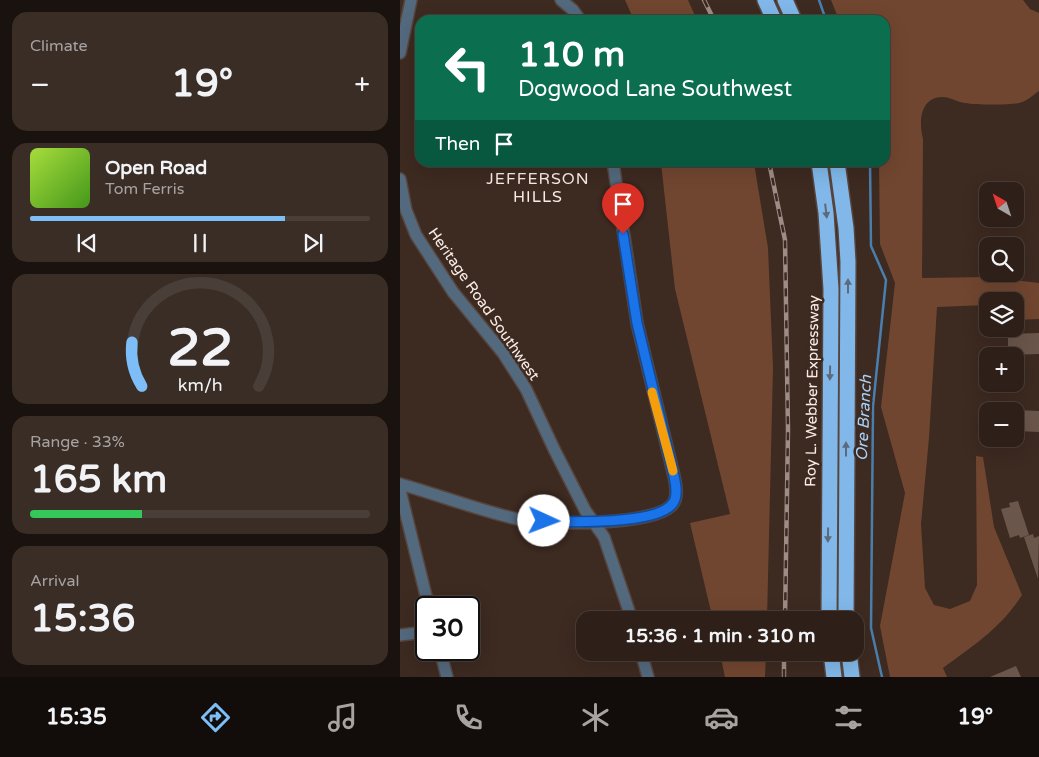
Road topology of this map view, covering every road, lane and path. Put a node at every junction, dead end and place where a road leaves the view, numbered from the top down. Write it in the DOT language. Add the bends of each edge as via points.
graph roads {
  1 [pos="411,0"];
  2 [pos="561,0"];
  3 [pos="765,0"];
  4 [pos="785,0"];
  5 [pos="576,15"];
  6 [pos="772,15"];
  7 [pos="792,15"];
  8 [pos="400,53"];
  9 [pos="613,167"];
  10 [pos="819,167"];
  11 [pos="838,167"];
  12 [pos="400,179"];
  13 [pos="400,484"];
  14 [pos="400,490"];
  15 [pos="595,523"];
  16 [pos="426,596"];
  17 [pos="629,611"];
  18 [pos="829,611"];
  19 [pos="846,611"];
  20 [pos="415,633"];
  21 [pos="400,635"];
  22 [pos="443,661"];
  23 [pos="644,661"];
  24 [pos="832,661"];
  25 [pos="850,661"];
  26 [pos="447,677"];
  27 [pos="648,677"];
  28 [pos="834,677"];
  29 [pos="852,677"];
  1 -- 8 [label="street"];
  2 -- 5 [label="street"];
  3 -- 6 [label="highway"];
  4 -- 7 [label="highway"];
  9 -- 15 [label="street" via="637,323 676,496 667,509 642,517"];
  10 -- 18 [label="highway, Roy L. Webber Expressway, one-way" via="826,213 830,289"];
  19 -- 11 [label="highway, one-way" via="848,262"];
  12 -- 15 [label="street, Heritage Road Southwest" via="406,210 416,235 453,292 516,371 585,510"];
  13 -- 15 [label="street" via="516,518"];
  14 -- 16 [label="street"];
  15 -- 17 [label="street, Heritage Road Southwest" via="604,538"];
  20 -- 21 [label="street"];
  22 -- 26 [label="street"];
  23 -- 27 [label="street"];
  24 -- 28 [label="highway"];
  25 -- 29 [label="highway"];
}
